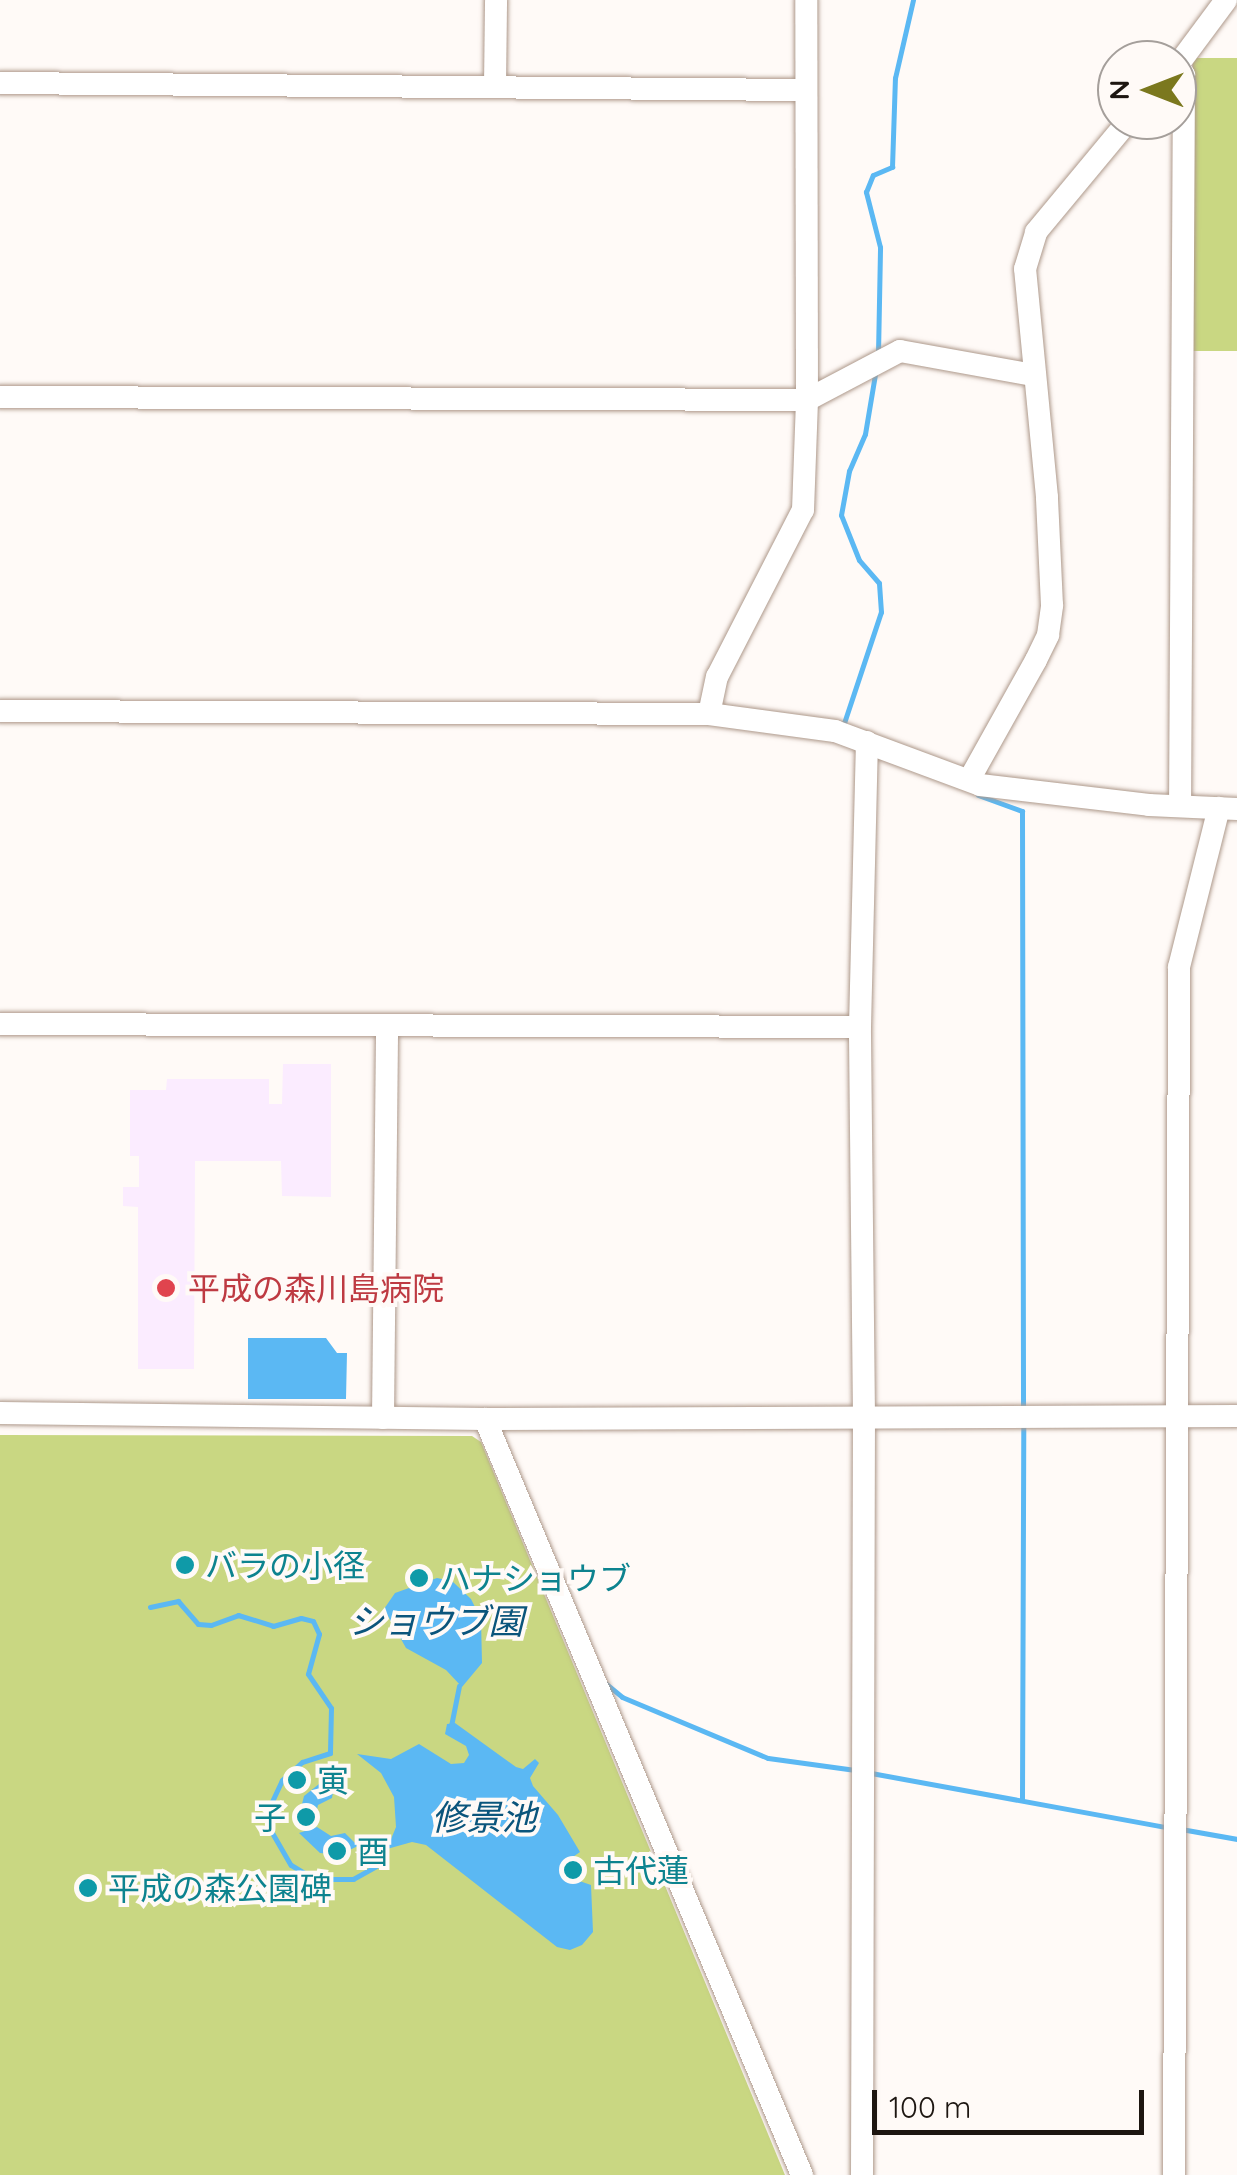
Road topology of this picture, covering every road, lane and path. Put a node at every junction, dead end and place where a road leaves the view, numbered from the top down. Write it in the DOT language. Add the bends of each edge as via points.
graph roads {
  1 [pos="496,0"];
  2 [pos="806,0"];
  3 [pos="1226,0"];
  4 [pos="1197,40"];
  5 [pos="0,83"];
  6 [pos="495,86"];
  7 [pos="806,90"];
  8 [pos="1112,140"];
  9 [pos="1184,140"];
  10 [pos="1034,376"];
  11 [pos="0,397"];
  12 [pos="807,400"];
  13 [pos="0,711"];
  14 [pos="709,714"];
  15 [pos="867,742"];
  16 [pos="970,780"];
  17 [pos="1180,806"];
  18 [pos="1228,809"];
  19 [pos="0,1024"];
  20 [pos="387,1027"];
  21 [pos="860,1027"];
  22 [pos="0,1413"];
  23 [pos="1177,1416"];
  24 [pos="1237,1416"];
  25 [pos="864,1417"];
  26 [pos="383,1418"];
  27 [pos="485,1419"];
  28 [pos="802,2175"];
  29 [pos="862,2175"];
  30 [pos="1174,2175"];
  1 -- 6 [label="street"];
  2 -- 7 [label="street"];
  3 -- 4 [label="street"];
  5 -- 6 [label="street"];
  6 -- 7 [label="street"];
  7 -- 12 [label="street"];
  8 -- 10 [label="street" via="1036,232 1025,269"];
  9 -- 17 [label="street"];
  10 -- 12 [label="street" via="900,350"];
  10 -- 16 [label="street" via="1047,497 1048,634"];
  11 -- 12 [label="street"];
  12 -- 14 [label="street" via="803,510 717,678"];
  13 -- 14 [label="street"];
  14 -- 15 [label="street"];
  15 -- 16 [label="street"];
  15 -- 21 [label="street"];
  16 -- 17 [label="street"];
  17 -- 18 [label="street"];
  18 -- 23 [label="street" via="1179,967"];
  19 -- 20 [label="street"];
  20 -- 21 [label="street"];
  20 -- 26 [label="street"];
  21 -- 25 [label="street"];
  22 -- 26 [label="street"];
  23 -- 24 [label="street"];
  23 -- 25 [label="street"];
  23 -- 30 [label="street"];
  25 -- 27 [label="street"];
  25 -- 29 [label="street"];
  26 -- 27 [label="street"];
  27 -- 28 [label="street"];
}
